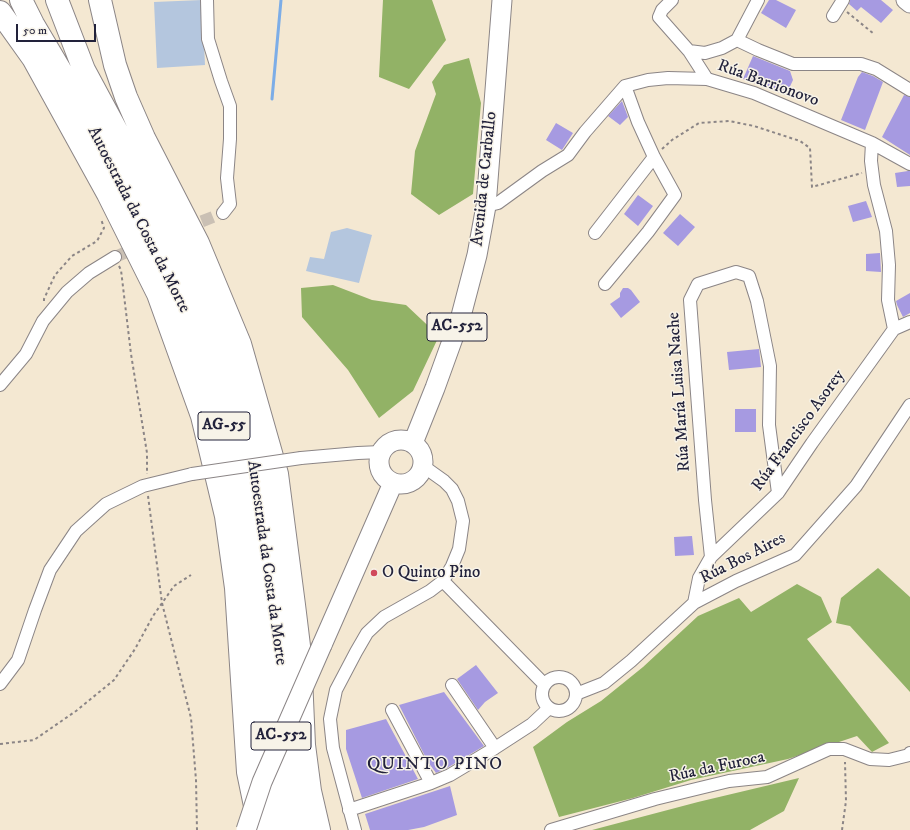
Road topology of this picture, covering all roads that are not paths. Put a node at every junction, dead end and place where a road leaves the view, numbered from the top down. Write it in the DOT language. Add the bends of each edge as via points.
graph roads {
  1 [pos="21,0"];
  2 [pos="57,0"];
  3 [pos="100,0"];
  4 [pos="207,0"];
  5 [pos="502,0"];
  6 [pos="672,0"];
  7 [pos="758,0"];
  8 [pos="905,0"];
  9 [pos="910,4"];
  10 [pos="844,5"];
  11 [pos="0,12"];
  12 [pos="834,16"];
  13 [pos="737,40"];
  14 [pos="689,51"];
  15 [pos="707,79"];
  16 [pos="625,86"];
  17 [pos="910,90"];
  18 [pos="872,143"];
  19 [pos="654,157"];
  20 [pos="910,164"];
  21 [pos="486,206"];
  22 [pos="223,213"];
  23 [pos="595,233"];
  24 [pos="115,257"];
  25 [pos="605,284"];
  26 [pos="910,322"];
  27 [pos="894,329"];
  28 [pos="0,385"];
  29 [pos="910,405"];
  30 [pos="413,443"];
  31 [pos="382,452"];
  32 [pos="423,466"];
  33 [pos="393,483"];
  34 [pos="778,494"];
  35 [pos="711,557"];
  36 [pos="443,581"];
  37 [pos="694,603"];
  38 [pos="0,684"];
  39 [pos="544,684"];
  40 [pos="452,685"];
  41 [pos="576,694"];
  42 [pos="548,708"];
  43 [pos="392,710"];
  44 [pos="495,748"];
  45 [pos="910,754"];
  46 [pos="431,783"];
  47 [pos="349,810"];
  48 [pos="246,830"];
  49 [pos="260,830"];
  50 [pos="279,830"];
  51 [pos="299,830"];
  52 [pos="319,830"];
  53 [pos="355,830"];
  54 [pos="551,830"];
  1 -- 50 [label="highway, Autoestrada da Costa da Morte / AG-55" via="147,229 179,294 208,370 226,432 247,524 258,626 269,787"];
  2 -- 51 [label="highway, Autoestrada da Costa da Morte / AG-55" via="84,70 162,215 190,273 227,370 249,443 259,489 278,634 286,750"];
  3 -- 52 [label="highway" via="126,97 198,243 240,344 277,474 300,654 304,745 310,791"];
  4 -- 22 [label="street" via="208,39 230,106 227,178 230,204"];
  5 -- 21 [label="main road, Avenida de Carballo / AC-552"];
  6 -- 14 [label="street" via="659,17"];
  7 -- 13 [label="street"];
  8 -- 9 [label="street"];
  10 -- 12 [label="street"];
  11 -- 49 [label="highway" via="33,58 108,194 158,294 202,416 226,516 236,588 248,772"];
  13 -- 14 [label="street" via="705,53"];
  13 -- 17 [label="street" via="794,64 861,64 876,69"];
  14 -- 15 [label="street"];
  15 -- 16 [label="street, Rúa Barrionovo" via="668,78"];
  15 -- 18 [label="street, Rúa Barrionovo" via="754,93"];
  16 -- 19 [label="street"];
  16 -- 21 [label="street" via="568,155 498,203"];
  18 -- 20 [label="street, Rúa Barrionovo"];
  18 -- 27 [label="street" via="874,185 886,231 889,265 888,300"];
  19 -- 23 [label="street"];
  19 -- 25 [label="street" via="675,195"];
  21 -- 30 [label="main road, Avenida de Carballo / AC-552" via="477,255 461,316"];
  24 -- 28 [label="street" via="89,273 67,292 43,321 26,354"];
  26 -- 27 [label="street"];
  27 -- 34 [label="street, Rúa Francisco Asorey"];
  29 -- 37 [label="street, Rúa Bos Aires" via="856,486 795,555"];
  30 -- 31 [label="main road" via="399,440 392,442"];
  30 -- 32 [label="main road" via="422,453"];
  31 -- 33 [label="main road" via="379,467 386,479"];
  31 -- 38 [label="street, bridge" via="301,458 192,474 143,486 106,504 76,531 50,570 18,660"];
  32 -- 33 [label="main road" via="415,480 404,485"];
  32 -- 36 [label="street" via="452,489 463,521 459,549"];
  33 -- 48 [label="main road, AC-552, bridge" via="262,782"];
  34 -- 35 [label="street, Rúa Francisco Asorey"];
  34 -- 35 [label="street, Rúa María Luisa Nache" via="769,425 770,366 757,301 749,276 736,272 698,284 690,300"];
  35 -- 37 [label="street, Rúa Francisco Asorey" via="699,578"];
  36 -- 39 [label="street"];
  36 -- 47 [label="street" via="384,617 367,633 336,690 330,720 332,748"];
  37 -- 41 [label="street, Rúa Bos Aires" via="604,683"];
  39 -- 41 [label="street" via="553,678 563,677 572,683"];
  39 -- 42 [label="street" via="541,696"];
  40 -- 44 [label="street"];
  41 -- 42 [label="street" via="575,701 568,709 557,712"];
  42 -- 44 [label="street" via="532,724"];
  43 -- 46 [label="street"];
  44 -- 46 [label="street" via="450,775"];
  45 -- 54 [label="street, Rúa da Furoca" via="889,760 870,759 844,749 829,749 767,777 729,781 655,799"];
  46 -- 47 [label="street"];
  47 -- 53 [label="street"];
}
